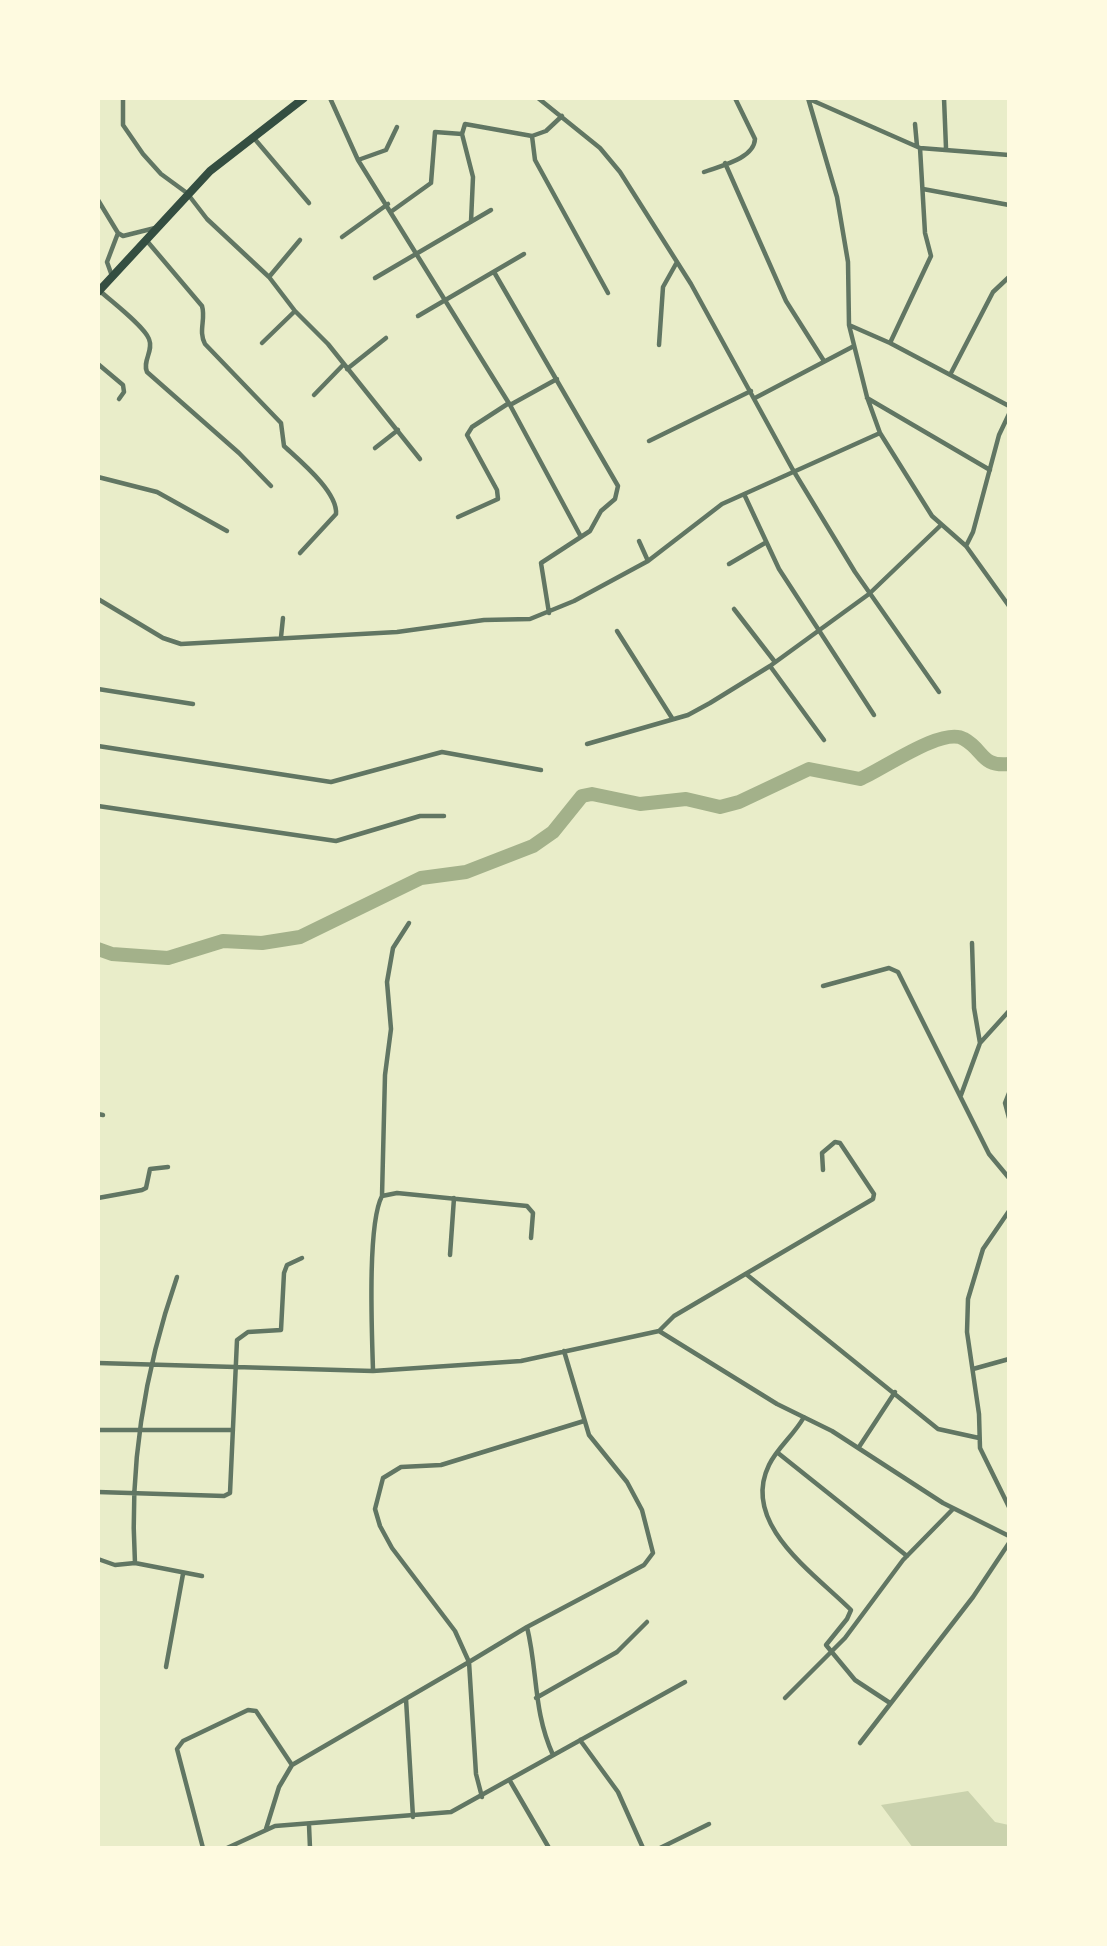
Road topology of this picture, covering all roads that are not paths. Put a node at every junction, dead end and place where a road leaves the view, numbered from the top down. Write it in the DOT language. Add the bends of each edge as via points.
graph roads {
  1 [pos="122,98"];
  2 [pos="304,98"];
  3 [pos="330,98"];
  4 [pos="538,98"];
  5 [pos="735,98"];
  6 [pos="808,98"];
  7 [pos="944,98"];
  8 [pos="562,116"];
  9 [pos="915,124"];
  10 [pos="397,127"];
  11 [pos="462,134"];
  12 [pos="253,136"];
  13 [pos="532,136"];
  14 [pos="919,147"];
  15 [pos="946,148"];
  16 [pos="1009,155"];
  17 [pos="358,160"];
  18 [pos="725,163"];
  19 [pos="704,173"];
  20 [pos="923,189"];
  21 [pos="187,194"];
  22 [pos="98,200"];
  23 [pos="309,203"];
  24 [pos="387,204"];
  25 [pos="1009,205"];
  26 [pos="491,210"];
  27 [pos="392,211"];
  28 [pos="471,222"];
  29 [pos="155,228"];
  30 [pos="118,233"];
  31 [pos="342,237"];
  32 [pos="146,239"];
  33 [pos="300,240"];
  34 [pos="419,254"];
  35 [pos="524,254"];
  36 [pos="677,262"];
  37 [pos="494,272"];
  38 [pos="112,276"];
  39 [pos="269,277"];
  40 [pos="1009,277"];
  41 [pos="375,278"];
  42 [pos="99,291"];
  43 [pos="608,293"];
  44 [pos="446,299"];
  45 [pos="295,311"];
  46 [pos="418,316"];
  47 [pos="849,326"];
  48 [pos="386,338"];
  49 [pos="262,343"];
  50 [pos="890,343"];
  51 [pos="659,345"];
  52 [pos="854,346"];
  53 [pos="824,361"];
  54 [pos="98,364"];
  55 [pos="345,367"];
  56 [pos="951,373"];
  57 [pos="557,379"];
  58 [pos="751,391"];
  59 [pos="314,395"];
  60 [pos="867,397"];
  61 [pos="755,398"];
  62 [pos="119,399"];
  63 [pos="510,404"];
  64 [pos="1008,404"];
  65 [pos="1009,414"];
  66 [pos="398,430"];
  67 [pos="880,433"];
  68 [pos="649,441"];
  69 [pos="375,449"];
  70 [pos="420,459"];
  71 [pos="793,470"];
  72 [pos="990,470"];
  73 [pos="98,477"];
  74 [pos="271,486"];
  75 [pos="744,494"];
  76 [pos="458,517"];
  77 [pos="940,526"];
  78 [pos="227,531"];
  79 [pos="580,535"];
  80 [pos="639,541"];
  81 [pos="765,543"];
  82 [pos="966,546"];
  83 [pos="300,553"];
  84 [pos="648,561"];
  85 [pos="729,564"];
  86 [pos="869,594"];
  87 [pos="98,599"];
  88 [pos="1009,607"];
  89 [pos="734,610"];
  90 [pos="549,613"];
  91 [pos="283,618"];
  92 [pos="819,629"];
  93 [pos="617,631"];
  94 [pos="281,637"];
  95 [pos="772,664"];
  96 [pos="98,689"];
  97 [pos="939,692"];
  98 [pos="193,704"];
  99 [pos="874,715"];
  100 [pos="672,718"];
  101 [pos="824,740"];
  102 [pos="587,744"];
  103 [pos="98,746"];
  104 [pos="541,769"];
  105 [pos="98,806"];
  106 [pos="444,816"];
  107 [pos="409,923"];
  108 [pos="972,943"];
  109 [pos="823,986"];
  110 [pos="1009,1011"];
  111 [pos="980,1043"];
  112 [pos="1009,1093"];
  113 [pos="961,1096"];
  114 [pos="1009,1118"];
  115 [pos="168,1167"];
  116 [pos="823,1170"];
  117 [pos="1009,1178"];
  118 [pos="382,1196"];
  119 [pos="98,1198"];
  120 [pos="454,1198"];
  121 [pos="1009,1211"];
  122 [pos="530,1238"];
  123 [pos="450,1255"];
  124 [pos="302,1258"];
  125 [pos="746,1274"];
  126 [pos="177,1277"];
  127 [pos="659,1331"];
  128 [pos="564,1352"];
  129 [pos="1009,1359"];
  130 [pos="98,1363"];
  131 [pos="150,1365"];
  132 [pos="235,1368"];
  133 [pos="973,1369"];
  134 [pos="373,1371"];
  135 [pos="895,1392"];
  136 [pos="804,1418"];
  137 [pos="584,1421"];
  138 [pos="98,1430"];
  139 [pos="142,1430"];
  140 [pos="233,1430"];
  141 [pos="979,1438"];
  142 [pos="859,1447"];
  143 [pos="778,1453"];
  144 [pos="98,1492"];
  145 [pos="133,1493"];
  146 [pos="1009,1507"];
  147 [pos="953,1509"];
  148 [pos="1009,1536"];
  149 [pos="1009,1544"];
  150 [pos="907,1556"];
  151 [pos="98,1559"];
  152 [pos="135,1563"];
  153 [pos="183,1574"];
  154 [pos="202,1576"];
  155 [pos="647,1622"];
  156 [pos="527,1627"];
  157 [pos="832,1652"];
  158 [pos="469,1662"];
  159 [pos="166,1667"];
  160 [pos="685,1682"];
  161 [pos="536,1698"];
  162 [pos="785,1698"];
  163 [pos="406,1699"];
  164 [pos="890,1703"];
  165 [pos="580,1740"];
  166 [pos="860,1743"];
  167 [pos="553,1755"];
  168 [pos="292,1765"];
  169 [pos="510,1781"];
  170 [pos="482,1797"];
  171 [pos="413,1817"];
  172 [pos="709,1824"];
  173 [pos="309,1825"];
  174 [pos="266,1829"];
  175 [pos="203,1848"];
  176 [pos="227,1848"];
  177 [pos="310,1848"];
  178 [pos="549,1848"];
  179 [pos="643,1848"];
  180 [pos="660,1848"];
  1 -- 21 [label="street" via="123,125 161,174"];
  2 -- 12 [label="highway"];
  3 -- 17 [label="street"];
  4 -- 8 [label="street"];
  5 -- 18 [label="street" via="755,139 746,155"];
  6 -- 14 [label="street"];
  6 -- 47 [label="street" via="837,197 848,262"];
  7 -- 15 [label="street"];
  8 -- 13 [label="street" via="547,131"];
  8 -- 36 [label="street" via="620,172"];
  9 -- 14 [label="street"];
  10 -- 17 [label="street" via="386,150"];
  11 -- 13 [label="street" via="467,123"];
  11 -- 27 [label="street" via="435,132 431,183"];
  11 -- 28 [label="street" via="473,177"];
  12 -- 21 [label="highway"];
  12 -- 23 [label="street"];
  13 -- 43 [label="street" via="535,160"];
  14 -- 15 [label="street"];
  14 -- 20 [label="street"];
  15 -- 16 [label="street"];
  17 -- 24 [label="street"];
  18 -- 19 [label="street"];
  18 -- 53 [label="street" via="786,301"];
  20 -- 25 [label="street"];
  20 -- 50 [label="street" via="931,256"];
  21 -- 29 [label="highway"];
  21 -- 39 [label="street"];
  22 -- 30 [label="street"];
  24 -- 27 [label="street"];
  24 -- 31 [label="street"];
  26 -- 28 [label="street"];
  27 -- 34 [label="street"];
  28 -- 34 [label="street"];
  29 -- 30 [label="street" via="123,236"];
  29 -- 32 [label="highway"];
  30 -- 38 [label="street" via="107,262"];
  32 -- 38 [label="highway"];
  32 -- 83 [label="street" via="202,306 205,344 281,423 284,446 318,479 336,506 336,514"];
  33 -- 39 [label="street"];
  34 -- 41 [label="street"];
  34 -- 44 [label="street"];
  35 -- 37 [label="street"];
  36 -- 51 [label="street" via="663,287"];
  36 -- 58 [label="street"];
  37 -- 44 [label="street"];
  37 -- 57 [label="street"];
  38 -- 42 [label="highway"];
  39 -- 45 [label="street"];
  40 -- 56 [label="street" via="993,292"];
  42 -- 74 [label="street" via="148,337 148,372"];
  44 -- 46 [label="street"];
  44 -- 63 [label="street"];
  45 -- 49 [label="street"];
  45 -- 55 [label="street"];
  47 -- 50 [label="street"];
  47 -- 52 [label="street"];
  48 -- 55 [label="street"];
  50 -- 56 [label="street"];
  52 -- 53 [label="street"];
  52 -- 60 [label="street"];
  53 -- 61 [label="street"];
  54 -- 62 [label="street" via="123,385"];
  55 -- 59 [label="street"];
  55 -- 66 [label="street"];
  56 -- 64 [label="street"];
  57 -- 63 [label="street"];
  57 -- 79 [label="street" via="618,486 615,499 601,511 590,531"];
  58 -- 61 [label="street"];
  58 -- 68 [label="street"];
  60 -- 67 [label="street"];
  60 -- 72 [label="street"];
  61 -- 71 [label="street"];
  63 -- 76 [label="street" via="472,427 467,435 498,499"];
  63 -- 79 [label="street"];
  65 -- 72 [label="street"];
  66 -- 69 [label="street"];
  66 -- 70 [label="street"];
  67 -- 71 [label="street"];
  67 -- 77 [label="street"];
  71 -- 75 [label="street"];
  71 -- 86 [label="street"];
  72 -- 82 [label="street"];
  73 -- 78 [label="street" via="157,492"];
  75 -- 81 [label="street"];
  75 -- 84 [label="street" via="722,504"];
  77 -- 82 [label="street"];
  77 -- 86 [label="street"];
  79 -- 90 [label="street" via="576,543 541,563"];
  80 -- 84 [label="street"];
  81 -- 85 [label="street"];
  81 -- 92 [label="street"];
  82 -- 88 [label="street"];
  84 -- 90 [label="street"];
  86 -- 92 [label="street"];
  86 -- 97 [label="street"];
  87 -- 94 [label="street" via="176,643"];
  89 -- 95 [label="street"];
  90 -- 94 [label="street" via="530,619 397,632"];
  91 -- 94 [label="street"];
  92 -- 95 [label="street"];
  92 -- 99 [label="street"];
  93 -- 100 [label="street"];
  95 -- 100 [label="street" via="696,712"];
  95 -- 101 [label="street"];
  96 -- 98 [label="street"];
  100 -- 102 [label="street"];
  103 -- 104 [label="street" via="331,782 442,752"];
  105 -- 106 [label="street" via="336,841 420,816"];
  107 -- 118 [label="street" via="393,948 387,982 391,1029 385,1075"];
  108 -- 111 [label="street"];
  109 -- 113 [label="street" via="894,969"];
  110 -- 111 [label="street"];
  111 -- 113 [label="street"];
  112 -- 114 [label="street" via="1005,1103"];
  113 -- 117 [label="street" via="989,1154"];
  115 -- 119 [label="street" via="150,1169 142,1191"];
  116 -- 125 [label="street" via="822,1153 840,1143 865,1177 873,1199"];
  118 -- 120 [label="street"];
  118 -- 134 [label="street" via="371,1310"];
  120 -- 122 [label="street" via="527,1206 533,1213"];
  120 -- 123 [label="street"];
  121 -- 133 [label="street" via="983,1249 968,1298"];
  124 -- 132 [label="street" via="287,1265 284,1273 281,1330 242,1335 235,1348"];
  125 -- 127 [label="street" via="674,1316"];
  125 -- 135 [label="street"];
  126 -- 131 [label="street"];
  127 -- 128 [label="street"];
  127 -- 136 [label="street"];
  128 -- 134 [label="street" via="521,1361"];
  128 -- 137 [label="street"];
  129 -- 133 [label="street"];
  130 -- 131 [label="street"];
  131 -- 132 [label="street"];
  131 -- 139 [label="street"];
  132 -- 134 [label="street"];
  132 -- 140 [label="street"];
  133 -- 141 [label="street"];
  135 -- 141 [label="street" via="938,1429"];
  135 -- 142 [label="street"];
  136 -- 142 [label="street"];
  136 -- 143 [label="street"];
  137 -- 156 [label="street" via="642,1510 653,1553 644,1565"];
  137 -- 158 [label="street" via="440,1465 401,1467 383,1478 375,1509 380,1526 455,1631"];
  138 -- 139 [label="street"];
  139 -- 140 [label="street"];
  139 -- 145 [label="street"];
  140 -- 145 [label="street" via="228,1494"];
  141 -- 146 [label="street" via="986,1464"];
  142 -- 147 [label="street"];
  143 -- 150 [label="street"];
  143 -- 157 [label="street" via="761,1483 762,1505 779,1541 851,1610 826,1644"];
  144 -- 145 [label="street"];
  145 -- 152 [label="street"];
  147 -- 148 [label="street"];
  147 -- 150 [label="street"];
  149 -- 164 [label="street"];
  150 -- 157 [label="street"];
  151 -- 152 [label="street" via="122,1566"];
  152 -- 153 [label="street"];
  153 -- 154 [label="street"];
  153 -- 159 [label="street"];
  155 -- 161 [label="street" via="617,1652"];
  156 -- 158 [label="street"];
  156 -- 161 [label="street"];
  157 -- 162 [label="street"];
  157 -- 164 [label="street" via="855,1680"];
  158 -- 163 [label="street"];
  158 -- 170 [label="street" via="476,1774"];
  160 -- 165 [label="street"];
  161 -- 167 [label="street"];
  163 -- 168 [label="street"];
  163 -- 171 [label="street"];
  164 -- 166 [label="street"];
  165 -- 167 [label="street"];
  165 -- 179 [label="street" via="618,1792"];
  167 -- 169 [label="street"];
  168 -- 174 [label="street" via="279,1787"];
  168 -- 175 [label="street" via="256,1710 178,1745"];
  169 -- 170 [label="street"];
  169 -- 178 [label="street"];
  170 -- 171 [label="street" via="451,1812"];
  171 -- 173 [label="street"];
  172 -- 180 [label="street"];
  173 -- 174 [label="street"];
  173 -- 177 [label="street"];
  174 -- 176 [label="street"];
}
